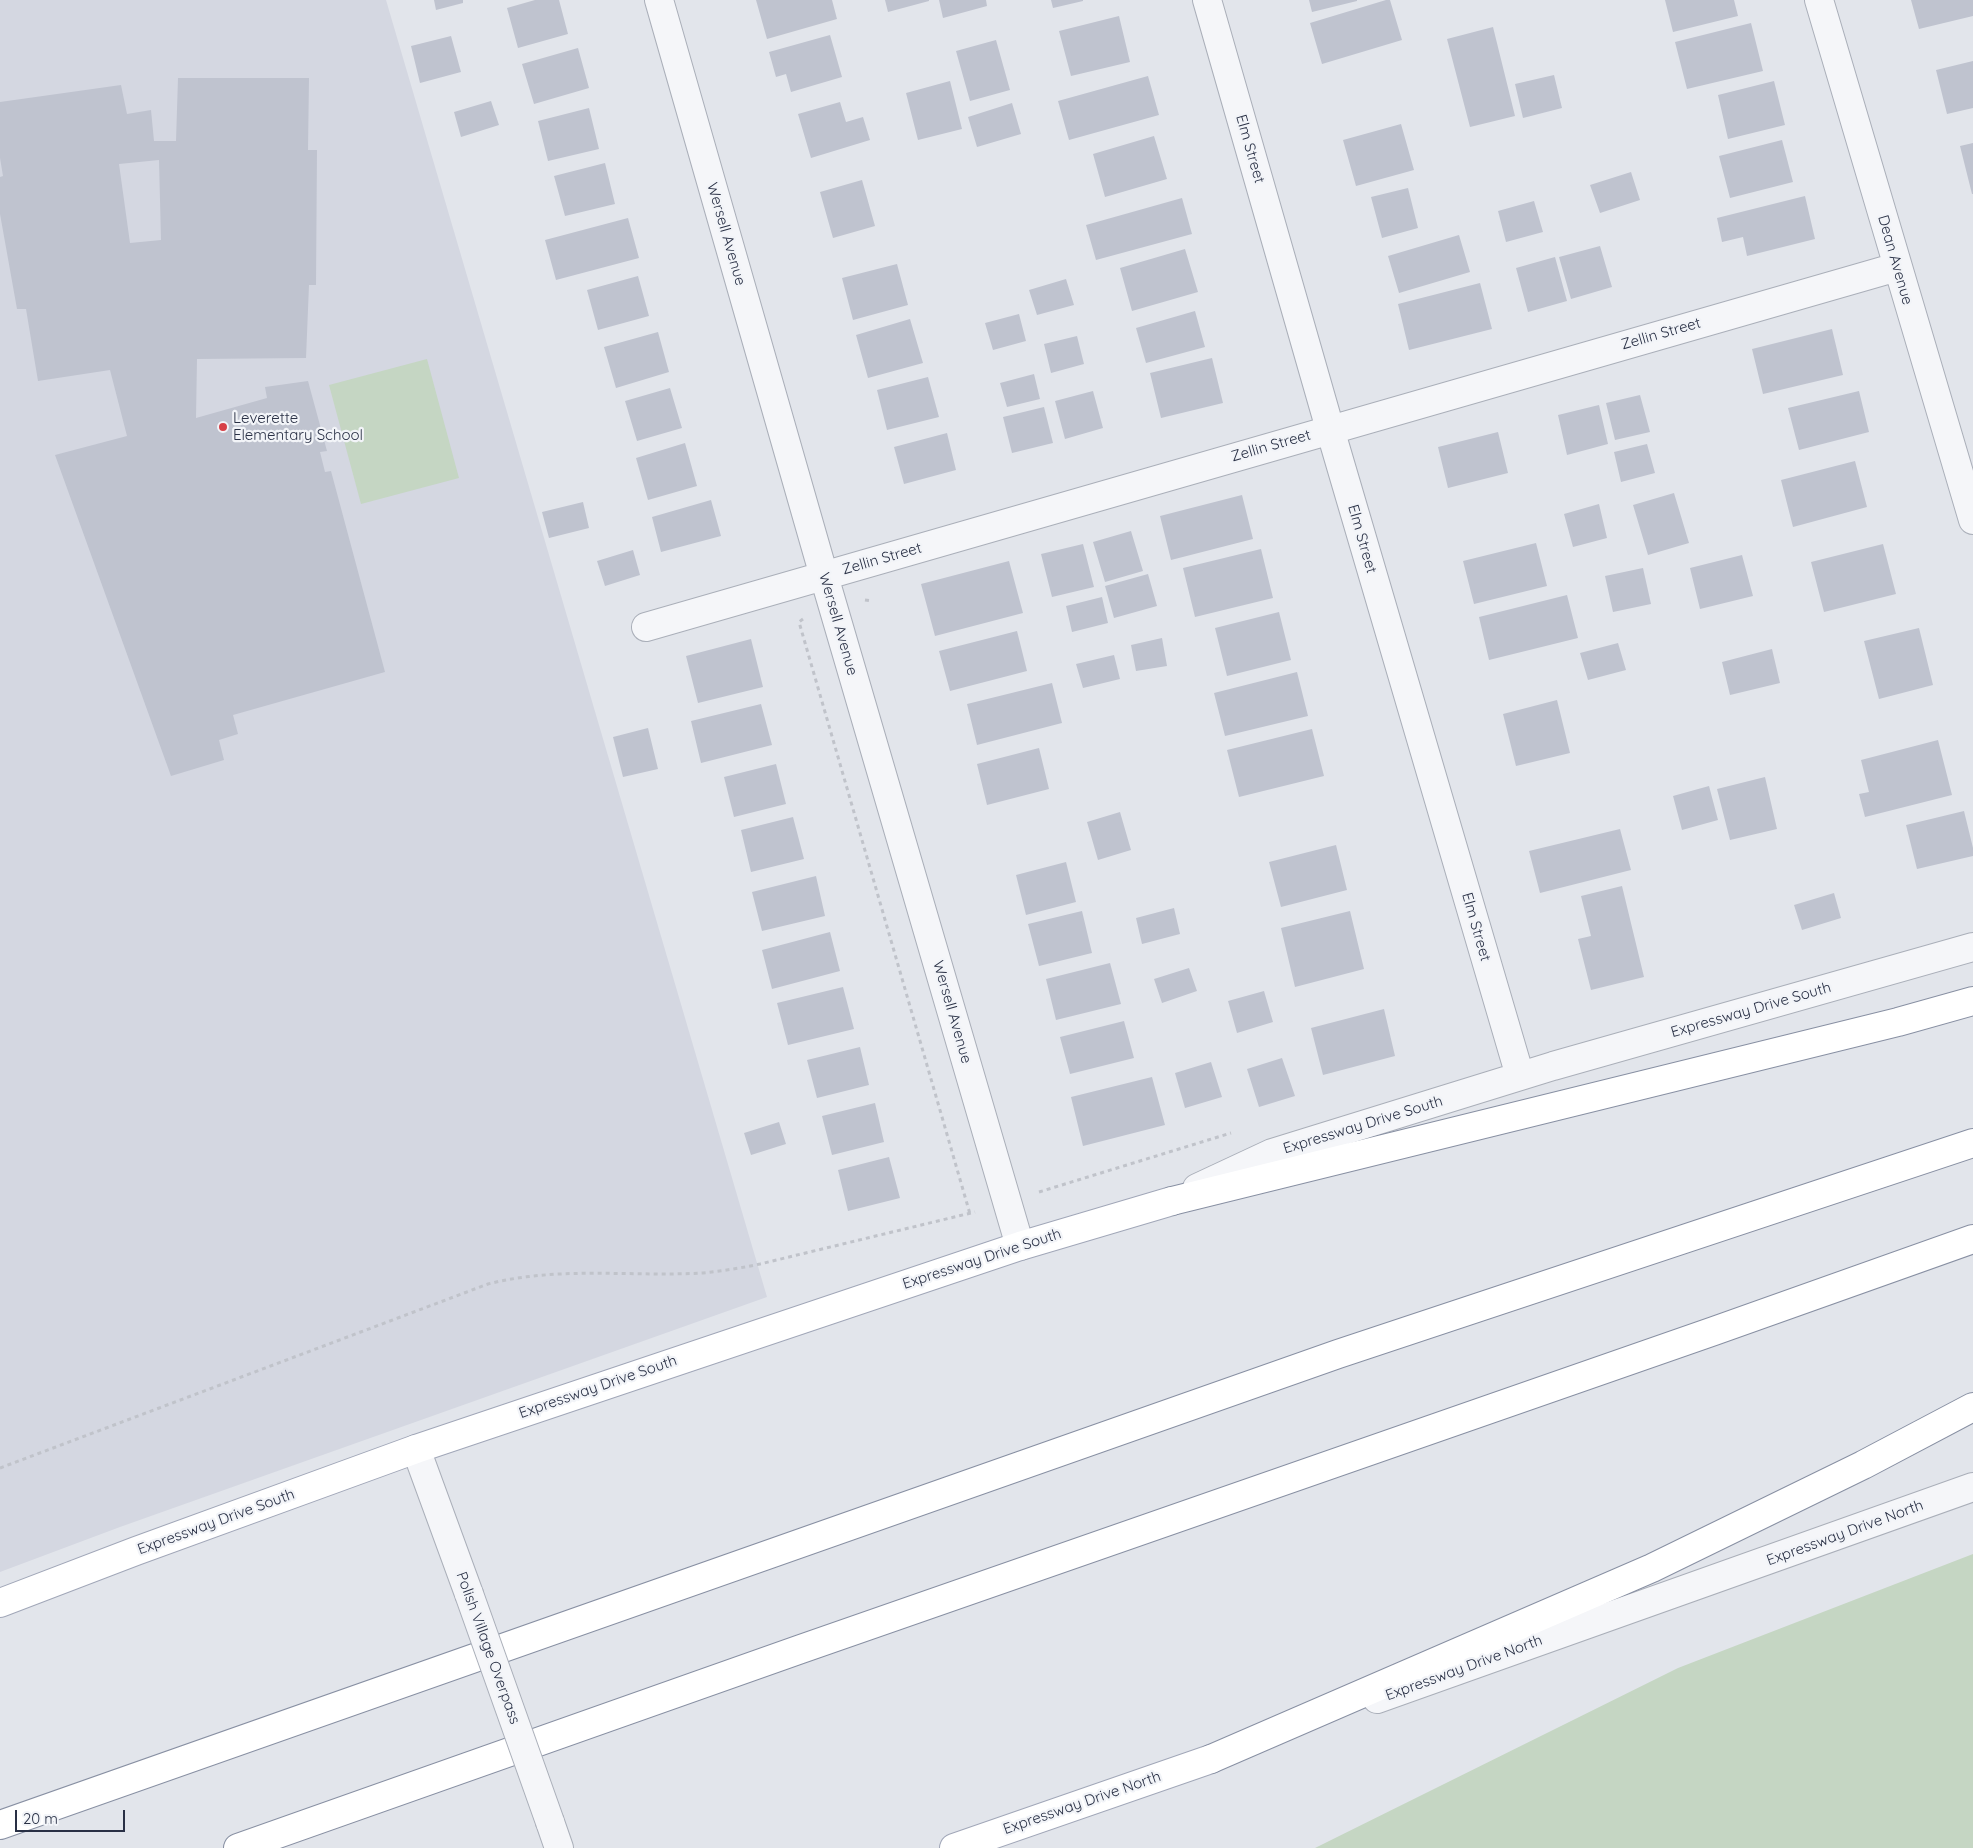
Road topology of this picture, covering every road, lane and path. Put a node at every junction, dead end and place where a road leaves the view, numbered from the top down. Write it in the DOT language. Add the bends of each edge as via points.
graph roads {
  1 [pos="659,0"];
  2 [pos="1207,0"];
  3 [pos="1819,0"];
  4 [pos="1897,267"];
  5 [pos="1330,429"];
  6 [pos="1973,520"];
  7 [pos="824,576"];
  8 [pos="646,627"];
  9 [pos="1973,947"];
  10 [pos="1973,1001"];
  11 [pos="1520,1076"];
  12 [pos="1973,1143"];
  13 [pos="1172,1201"];
  14 [pos="1973,1238"];
  15 [pos="1020,1246"];
  16 [pos="1973,1407"];
  17 [pos="416,1449"];
  18 [pos="1973,1487"];
  19 [pos="0,1603"];
  20 [pos="1211,1759"];
  21 [pos="0,1825"];
  22 [pos="238,1848"];
  23 [pos="559,1848"];
  24 [pos="954,1848"];
  1 -- 7 [label="street, Wersell Avenue"];
  2 -- 5 [label="street, Elm Street"];
  3 -- 4 [label="street, Dean Avenue"];
  4 -- 5 [label="street, Zellin Street"];
  4 -- 6 [label="street, Dean Avenue"];
  5 -- 7 [label="street, Zellin Street"];
  5 -- 11 [label="street, Elm Street"];
  7 -- 8 [label="street, Zellin Street"];
  7 -- 15 [label="street, Wersell Avenue"];
  9 -- 11 [label="street, Expressway Drive South"];
  10 -- 13 [label="main road"];
  11 -- 13 [label="street, Expressway Drive South" via="1272,1153"];
  12 -- 21 [label="main road" via="1338,1354"];
  13 -- 15 [label="main road, Expressway Drive South"];
  14 -- 22 [label="main road"];
  15 -- 17 [label="main road, Expressway Drive South"];
  16 -- 20 [label="main road" via="1863,1465 1652,1568"];
  17 -- 19 [label="main road, Expressway Drive South"];
  17 -- 23 [label="street, Polish Village Overpass, bridge"];
  18 -- 20 [label="street, Expressway Drive North"];
  20 -- 24 [label="main road, Expressway Drive North"];
}
